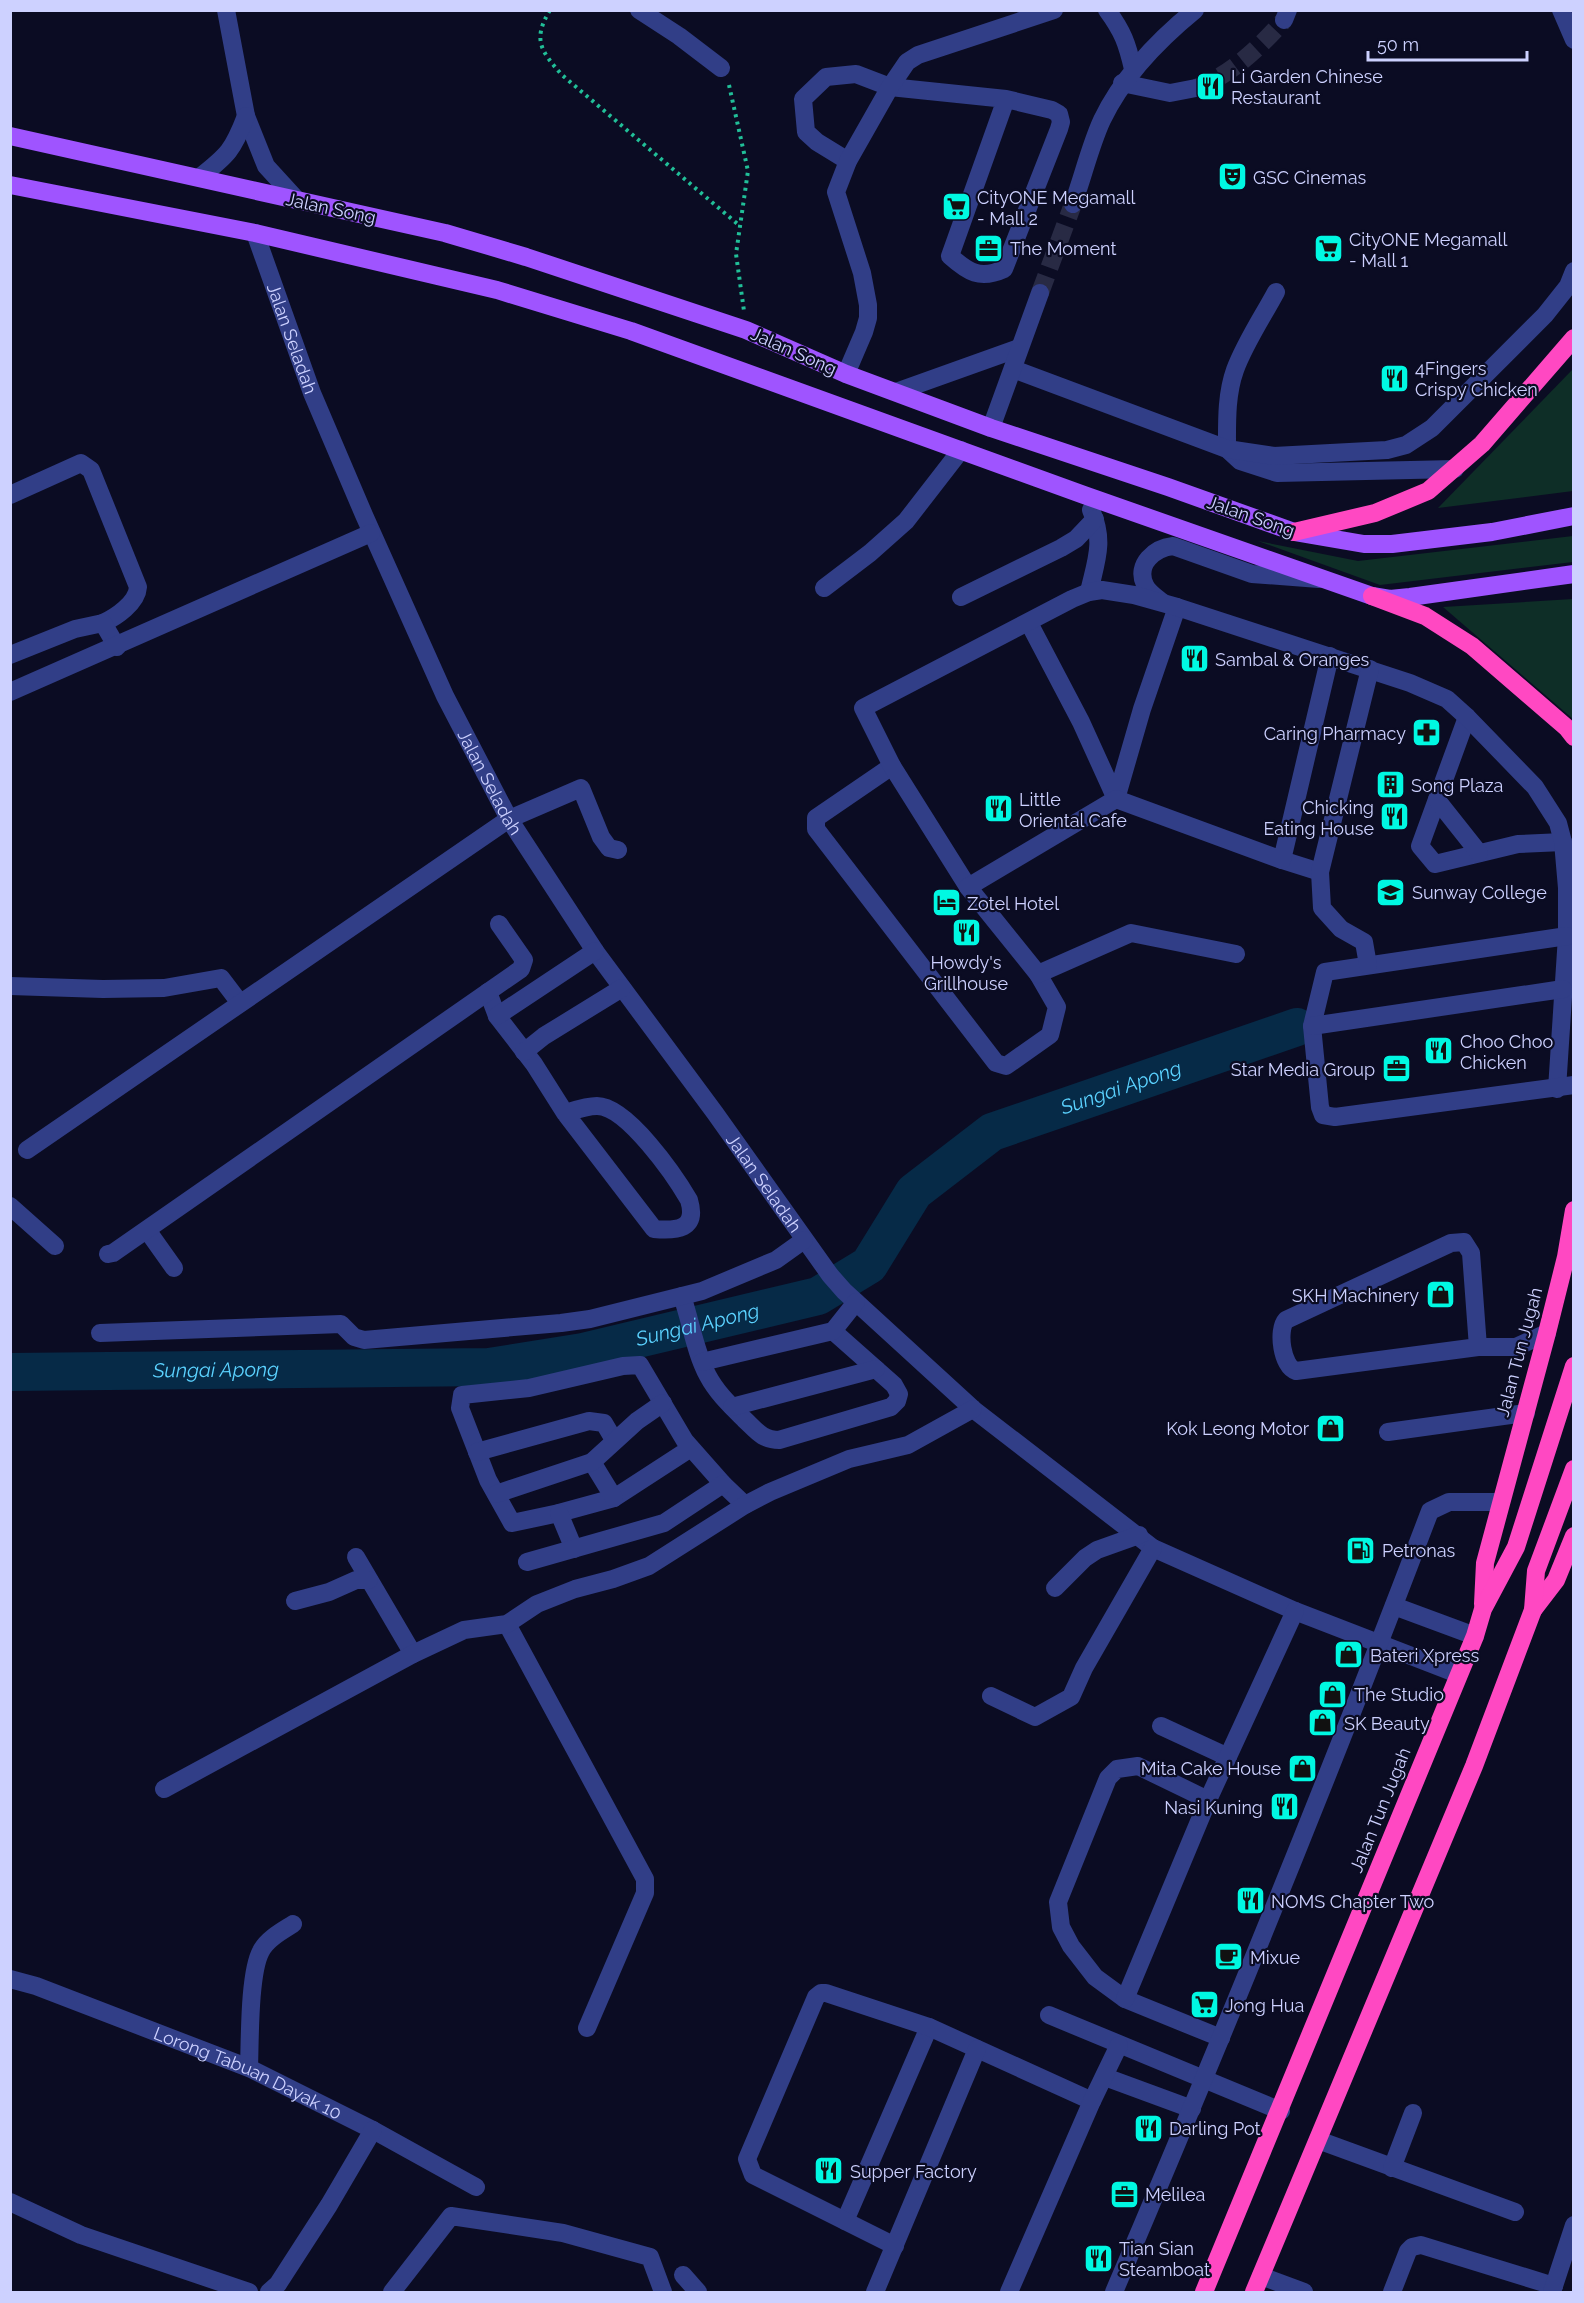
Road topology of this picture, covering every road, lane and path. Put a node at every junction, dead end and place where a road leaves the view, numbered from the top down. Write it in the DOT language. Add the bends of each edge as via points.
graph roads {
  1 [pos="226,10"];
  2 [pos="550,10"];
  3 [pos="639,10"];
  4 [pos="1054,10"];
  5 [pos="1107,10"];
  6 [pos="1195,10"];
  7 [pos="1561,10"];
  8 [pos="1574,40"];
  9 [pos="721,68"];
  10 [pos="1128,76"];
  11 [pos="890,87"];
  12 [pos="1196,88"];
  13 [pos="1006,99"];
  14 [pos="246,116"];
  15 [pos="10,136"];
  16 [pos="848,161"];
  17 [pos="200,177"];
  18 [pos="10,185"];
  19 [pos="298,201"];
  20 [pos="1073,204"];
  21 [pos="740,226"];
  22 [pos="255,233"];
  23 [pos="1574,271"];
  24 [pos="1276,292"];
  25 [pos="1040,294"];
  26 [pos="746,330"];
  27 [pos="1574,338"];
  28 [pos="1019,348"];
  29 [pos="1012,369"];
  30 [pos="846,374"];
  31 [pos="896,392"];
  32 [pos="990,428"];
  33 [pos="1227,449"];
  34 [pos="961,450"];
  35 [pos="1455,469"];
  36 [pos="10,495"];
  37 [pos="1084,495"];
  38 [pos="1574,516"];
  39 [pos="1095,519"];
  40 [pos="1294,532"];
  41 [pos="372,533"];
  42 [pos="1574,574"];
  43 [pos="1324,579"];
  44 [pos="824,588"];
  45 [pos="1089,592"];
  46 [pos="1372,596"];
  47 [pos="961,597"];
  48 [pos="1169,604"];
  49 [pos="103,622"];
  50 [pos="1029,623"];
  51 [pos="117,647"];
  52 [pos="10,655"];
  53 [pos="1330,656"];
  54 [pos="1370,669"];
  55 [pos="10,692"];
  56 [pos="1467,717"];
  57 [pos="1574,737"];
  58 [pos="892,766"];
  59 [pos="1116,799"];
  60 [pos="1437,800"];
  61 [pos="509,819"];
  62 [pos="1563,842"];
  63 [pos="618,850"];
  64 [pos="1479,853"];
  65 [pos="1282,860"];
  66 [pos="1320,872"];
  67 [pos="969,887"];
  68 [pos="499,924"];
  69 [pos="1567,936"];
  70 [pos="595,951"];
  71 [pos="1236,954"];
  72 [pos="1368,965"];
  73 [pos="1038,974"];
  74 [pos="10,986"];
  75 [pos="622,988"];
  76 [pos="1563,989"];
  77 [pos="488,992"];
  78 [pos="240,1003"];
  79 [pos="497,1016"];
  80 [pos="1312,1026"];
  81 [pos="524,1052"];
  82 [pos="1565,1087"];
  83 [pos="565,1113"];
  84 [pos="27,1150"];
  85 [pos="10,1206"];
  86 [pos="1574,1210"];
  87 [pos="147,1230"];
  88 [pos="804,1240"];
  89 [pos="56,1246"];
  90 [pos="108,1254"];
  91 [pos="174,1268"];
  92 [pos="850,1296"];
  93 [pos="682,1297"];
  94 [pos="833,1331"];
  95 [pos="100,1333"];
  96 [pos="1547,1333"];
  97 [pos="1479,1347"];
  98 [pos="702,1362"];
  99 [pos="1574,1366"];
  100 [pos="876,1370"];
  101 [pos="663,1403"];
  102 [pos="732,1407"];
  103 [pos="973,1409"];
  104 [pos="1526,1413"];
  105 [pos="1388,1432"];
  106 [pos="614,1440"];
  107 [pos="691,1448"];
  108 [pos="477,1452"];
  109 [pos="592,1462"];
  110 [pos="1574,1469"];
  111 [pos="723,1484"];
  112 [pos="496,1494"];
  113 [pos="614,1498"];
  114 [pos="1500,1502"];
  115 [pos="745,1505"];
  116 [pos="560,1514"];
  117 [pos="1574,1536"];
  118 [pos="1146,1542"];
  119 [pos="574,1549"];
  120 [pos="356,1557"];
  121 [pos="527,1562"];
  122 [pos="369,1580"];
  123 [pos="1055,1588"];
  124 [pos="295,1601"];
  125 [pos="1394,1606"];
  126 [pos="1483,1609"];
  127 [pos="1533,1610"];
  128 [pos="1295,1611"];
  129 [pos="507,1624"];
  130 [pos="1474,1636"];
  131 [pos="1379,1645"];
  132 [pos="413,1654"];
  133 [pos="1458,1674"];
  134 [pos="991,1696"];
  135 [pos="1161,1726"];
  136 [pos="1228,1757"];
  137 [pos="164,1789"];
  138 [pos="1208,1800"];
  139 [pos="293,1924"];
  140 [pos="10,1979"];
  141 [pos="1125,2000"];
  142 [pos="1049,2015"];
  143 [pos="929,2027"];
  144 [pos="587,2028"];
  145 [pos="1221,2038"];
  146 [pos="1119,2045"];
  147 [pos="977,2049"];
  148 [pos="249,2068"];
  149 [pos="1106,2077"];
  150 [pos="1205,2080"];
  151 [pos="1092,2102"];
  152 [pos="1192,2109"];
  153 [pos="1281,2111"];
  154 [pos="1413,2113"];
  155 [pos="373,2130"];
  156 [pos="1317,2140"];
  157 [pos="1392,2168"];
  158 [pos="476,2187"];
  159 [pos="10,2202"];
  160 [pos="1515,2212"];
  161 [pos="845,2221"];
  162 [pos="1574,2225"];
  163 [pos="895,2246"];
  164 [pos="683,2275"];
  165 [pos="1258,2284"];
  166 [pos="659,2289"];
  167 [pos="1553,2289"];
  168 [pos="249,2292"];
  169 [pos="269,2292"];
  170 [pos="392,2292"];
  171 [pos="698,2292"];
  172 [pos="875,2292"];
  173 [pos="1010,2292"];
  174 [pos="1114,2292"];
  175 [pos="1204,2292"];
  176 [pos="1304,2292"];
  177 [pos="1392,2292"];
  1 -- 14 [label="street"];
  2 -- 21 [label="path" via="541,25 540,40 544,54 562,75"];
  3 -- 9 [label="street"];
  4 -- 11 [label="street" via="918,55 907,62"];
  5 -- 10 [label="street" via="1125,38"];
  6 -- 10 [label="street"];
  7 -- 8 [label="street"];
  9 -- 21 [label="path" via="728,81 748,171"];
  10 -- 12 [label="street" via="1170,93"];
  10 -- 20 [label="street" via="1101,122"];
  11 -- 13 [label="street"];
  11 -- 16 [label="street"];
  11 -- 16 [label="street" via="856,74 826,77 803,99 806,132"];
  13 -- 13 [label="street" via="951,256 966,271 991,275 1004,269 1061,122 1059,114 1052,110"];
  14 -- 17 [label="street" via="226,157"];
  14 -- 19 [label="street" via="267,166"];
  15 -- 17 [label="main road, Jalan Song"];
  16 -- 30 [label="street" via="836,192 862,273 868,318"];
  17 -- 19 [label="main road, Jalan Song"];
  18 -- 22 [label="main road, Jalan Song"];
  19 -- 26 [label="main road, Jalan Song" via="445,233"];
  21 -- 26 [label="path" via="736,254"];
  22 -- 34 [label="main road, Jalan Song" via="497,290 620,327"];
  22 -- 41 [label="street, Jalan Seladah" via="312,393"];
  23 -- 33 [label="street" via="1568,286 1545,315 1432,429 1406,445 1387,450 1274,456"];
  24 -- 33 [label="street" via="1234,373"];
  25 -- 28 [label="street"];
  26 -- 30 [label="main road, Jalan Song"];
  27 -- 35 [label="highway" via="1482,444"];
  28 -- 29 [label="street"];
  28 -- 31 [label="street"];
  29 -- 32 [label="street"];
  29 -- 33 [label="street"];
  30 -- 31 [label="main road, Jalan Song"];
  31 -- 32 [label="main road, Jalan Song"];
  32 -- 40 [label="main road, Jalan Song"];
  33 -- 35 [label="street" via="1240,461 1277,472"];
  34 -- 37 [label="main road, Jalan Song"];
  34 -- 44 [label="street" via="906,521"];
  35 -- 40 [label="highway" via="1428,491 1401,503"];
  36 -- 49 [label="street" via="81,464 91,470 138,587 118,616"];
  37 -- 39 [label="street"];
  37 -- 43 [label="main road, Jalan Song"];
  38 -- 40 [label="main road, Jalan Song" via="1492,532 1392,544"];
  39 -- 45 [label="street" via="1100,541"];
  39 -- 47 [label="street" via="1076,539"];
  41 -- 51 [label="street"];
  41 -- 61 [label="street, Jalan Seladah" via="445,696"];
  42 -- 46 [label="main road, Jalan Song" via="1410,597"];
  43 -- 46 [label="main road, Jalan Song"];
  43 -- 48 [label="street" via="1252,574 1173,546 1161,547 1146,562 1143,583"];
  45 -- 48 [label="street" via="1117,591"];
  45 -- 50 [label="street"];
  46 -- 57 [label="highway" via="1425,616 1472,646"];
  48 -- 53 [label="street"];
  48 -- 59 [label="street"];
  49 -- 51 [label="street"];
  49 -- 52 [label="street"];
  50 -- 58 [label="street" via="863,708"];
  50 -- 59 [label="street"];
  51 -- 55 [label="street"];
  53 -- 54 [label="street"];
  53 -- 65 [label="street"];
  54 -- 56 [label="street" via="1432,691"];
  54 -- 66 [label="street"];
  56 -- 60 [label="street"];
  56 -- 62 [label="street" via="1535,787 1558,823"];
  58 -- 67 [label="street"];
  58 -- 73 [label="street" via="816,818 816,829 996,1063 1006,1066 1050,1035 1057,1007"];
  59 -- 65 [label="street"];
  59 -- 67 [label="street"];
  60 -- 64 [label="street"];
  60 -- 64 [label="street" via="1420,846 1435,864"];
  61 -- 63 [label="street" via="581,788 601,837 609,848"];
  61 -- 70 [label="street, Jalan Seladah"];
  61 -- 78 [label="street"];
  62 -- 64 [label="street" via="1518,844"];
  62 -- 69 [label="street"];
  65 -- 66 [label="street"];
  66 -- 72 [label="street" via="1322,908 1341,929 1364,942"];
  67 -- 73 [label="street"];
  68 -- 77 [label="street" via="524,965"];
  69 -- 72 [label="street"];
  69 -- 76 [label="street"];
  70 -- 75 [label="street, Jalan Seladah"];
  70 -- 79 [label="street"];
  71 -- 73 [label="street" via="1131,933"];
  72 -- 80 [label="street" via="1325,972"];
  74 -- 78 [label="street" via="164,988 221,978"];
  75 -- 81 [label="street"];
  75 -- 88 [label="street, Jalan Seladah"];
  76 -- 80 [label="street"];
  76 -- 82 [label="street"];
  77 -- 79 [label="street"];
  77 -- 87 [label="street"];
  78 -- 84 [label="street"];
  79 -- 81 [label="street"];
  80 -- 82 [label="street" via="1323,1115 1335,1117"];
  81 -- 83 [label="street"];
  83 -- 83 [label="street" via="598,1105 617,1113 637,1129 689,1200 692,1211 688,1222 676,1231 654,1230"];
  85 -- 89 [label="street"];
  86 -- 96 [label="highway, Jalan Tun Jugah"];
  87 -- 90 [label="street"];
  87 -- 91 [label="street"];
  88 -- 92 [label="street, Jalan Seladah"];
  88 -- 93 [label="street" via="776,1260"];
  92 -- 94 [label="street"];
  92 -- 103 [label="street, Jalan Seladah"];
  93 -- 95 [label="street" via="561,1323 364,1340 354,1337 340,1324"];
  93 -- 98 [label="street"];
  94 -- 98 [label="street"];
  94 -- 100 [label="street"];
  96 -- 97 [label="street" via="1516,1347"];
  96 -- 104 [label="highway, Jalan Tun Jugah"];
  97 -- 97 [label="street" via="1296,1371 1286,1364 1281,1330 1286,1320 1451,1243 1464,1242 1471,1253"];
  98 -- 102 [label="street" via="718,1392"];
  99 -- 126 [label="highway, Jalan Tun Jugah" via="1516,1547"];
  100 -- 102 [label="street"];
  100 -- 102 [label="street" via="894,1385 898,1394 891,1407 779,1440 763,1438"];
  101 -- 106 [label="street"];
  101 -- 107 [label="street"];
  101 -- 108 [label="street" via="640,1365 529,1388 462,1395 460,1408"];
  103 -- 115 [label="street" via="908,1445 849,1459"];
  103 -- 118 [label="street, Jalan Seladah"];
  104 -- 105 [label="street"];
  104 -- 114 [label="highway, Jalan Tun Jugah"];
  106 -- 108 [label="street" via="604,1423 589,1421"];
  106 -- 109 [label="street"];
  107 -- 111 [label="street"];
  107 -- 113 [label="street"];
  108 -- 112 [label="street"];
  109 -- 112 [label="street"];
  109 -- 113 [label="street"];
  110 -- 127 [label="highway" via="1536,1571"];
  111 -- 115 [label="street"];
  111 -- 119 [label="street" via="664,1523"];
  112 -- 116 [label="street" via="512,1523"];
  113 -- 116 [label="street"];
  114 -- 125 [label="street" via="1449,1502 1430,1511"];
  114 -- 126 [label="highway, Jalan Tun Jugah" via="1485,1563"];
  115 -- 129 [label="street" via="649,1566 537,1604"];
  116 -- 119 [label="street"];
  117 -- 127 [label="highway" via="1557,1580"];
  118 -- 123 [label="street" via="1097,1550"];
  118 -- 128 [label="street, Jalan Seladah"];
  118 -- 134 [label="street" via="1071,1697 1035,1717"];
  119 -- 121 [label="street"];
  120 -- 122 [label="street"];
  122 -- 124 [label="street" via="356,1580"];
  122 -- 132 [label="street"];
  125 -- 130 [label="street"];
  125 -- 131 [label="street"];
  126 -- 130 [label="highway, Jalan Tun Jugah"];
  127 -- 156 [label="highway" via="1474,1766"];
  128 -- 131 [label="street, Jalan Seladah"];
  128 -- 136 [label="street"];
  129 -- 132 [label="street" via="464,1630"];
  129 -- 144 [label="street" via="645,1879 645,1893"];
  130 -- 133 [label="highway, Jalan Tun Jugah"];
  131 -- 133 [label="street, Jalan Seladah"];
  131 -- 145 [label="street"];
  132 -- 137 [label="street"];
  133 -- 153 [label="highway, Jalan Tun Jugah"];
  135 -- 136 [label="street"];
  136 -- 138 [label="street"];
  138 -- 141 [label="street"];
  138 -- 141 [label="street" via="1138,1766 1117,1769 1108,1778 1058,1902 1061,1927 1071,1946 1095,1977"];
  139 -- 148 [label="street" via="261,1951 254,1973"];
  140 -- 148 [label="street, Lorong Tabuan Dayak 10"];
  141 -- 145 [label="street"];
  142 -- 146 [label="street"];
  143 -- 147 [label="street"];
  143 -- 161 [label="street"];
  143 -- 161 [label="street" via="826,1993 816,1997 747,2159 753,2175"];
  145 -- 150 [label="street"];
  146 -- 149 [label="street"];
  146 -- 150 [label="street"];
  147 -- 151 [label="street"];
  147 -- 163 [label="street"];
  148 -- 155 [label="street, Lorong Tabuan Dayak 10"];
  149 -- 151 [label="street"];
  149 -- 152 [label="street"];
  150 -- 152 [label="street"];
  150 -- 153 [label="street"];
  151 -- 173 [label="street"];
  152 -- 174 [label="street"];
  153 -- 175 [label="highway, Jalan Tun Jugah"];
  154 -- 157 [label="street"];
  155 -- 158 [label="street, Lorong Tabuan Dayak 10"];
  155 -- 169 [label="street" via="329,2205"];
  156 -- 157 [label="street"];
  156 -- 165 [label="highway"];
  157 -- 160 [label="street"];
  159 -- 168 [label="street" via="81,2235"];
  161 -- 163 [label="street"];
  162 -- 167 [label="street"];
  163 -- 172 [label="street"];
  164 -- 171 [label="street"];
  165 -- 176 [label="street"];
  166 -- 170 [label="street" via="650,2257 563,2233 451,2216"];
  167 -- 177 [label="street" via="1421,2245 1408,2251"];
}
